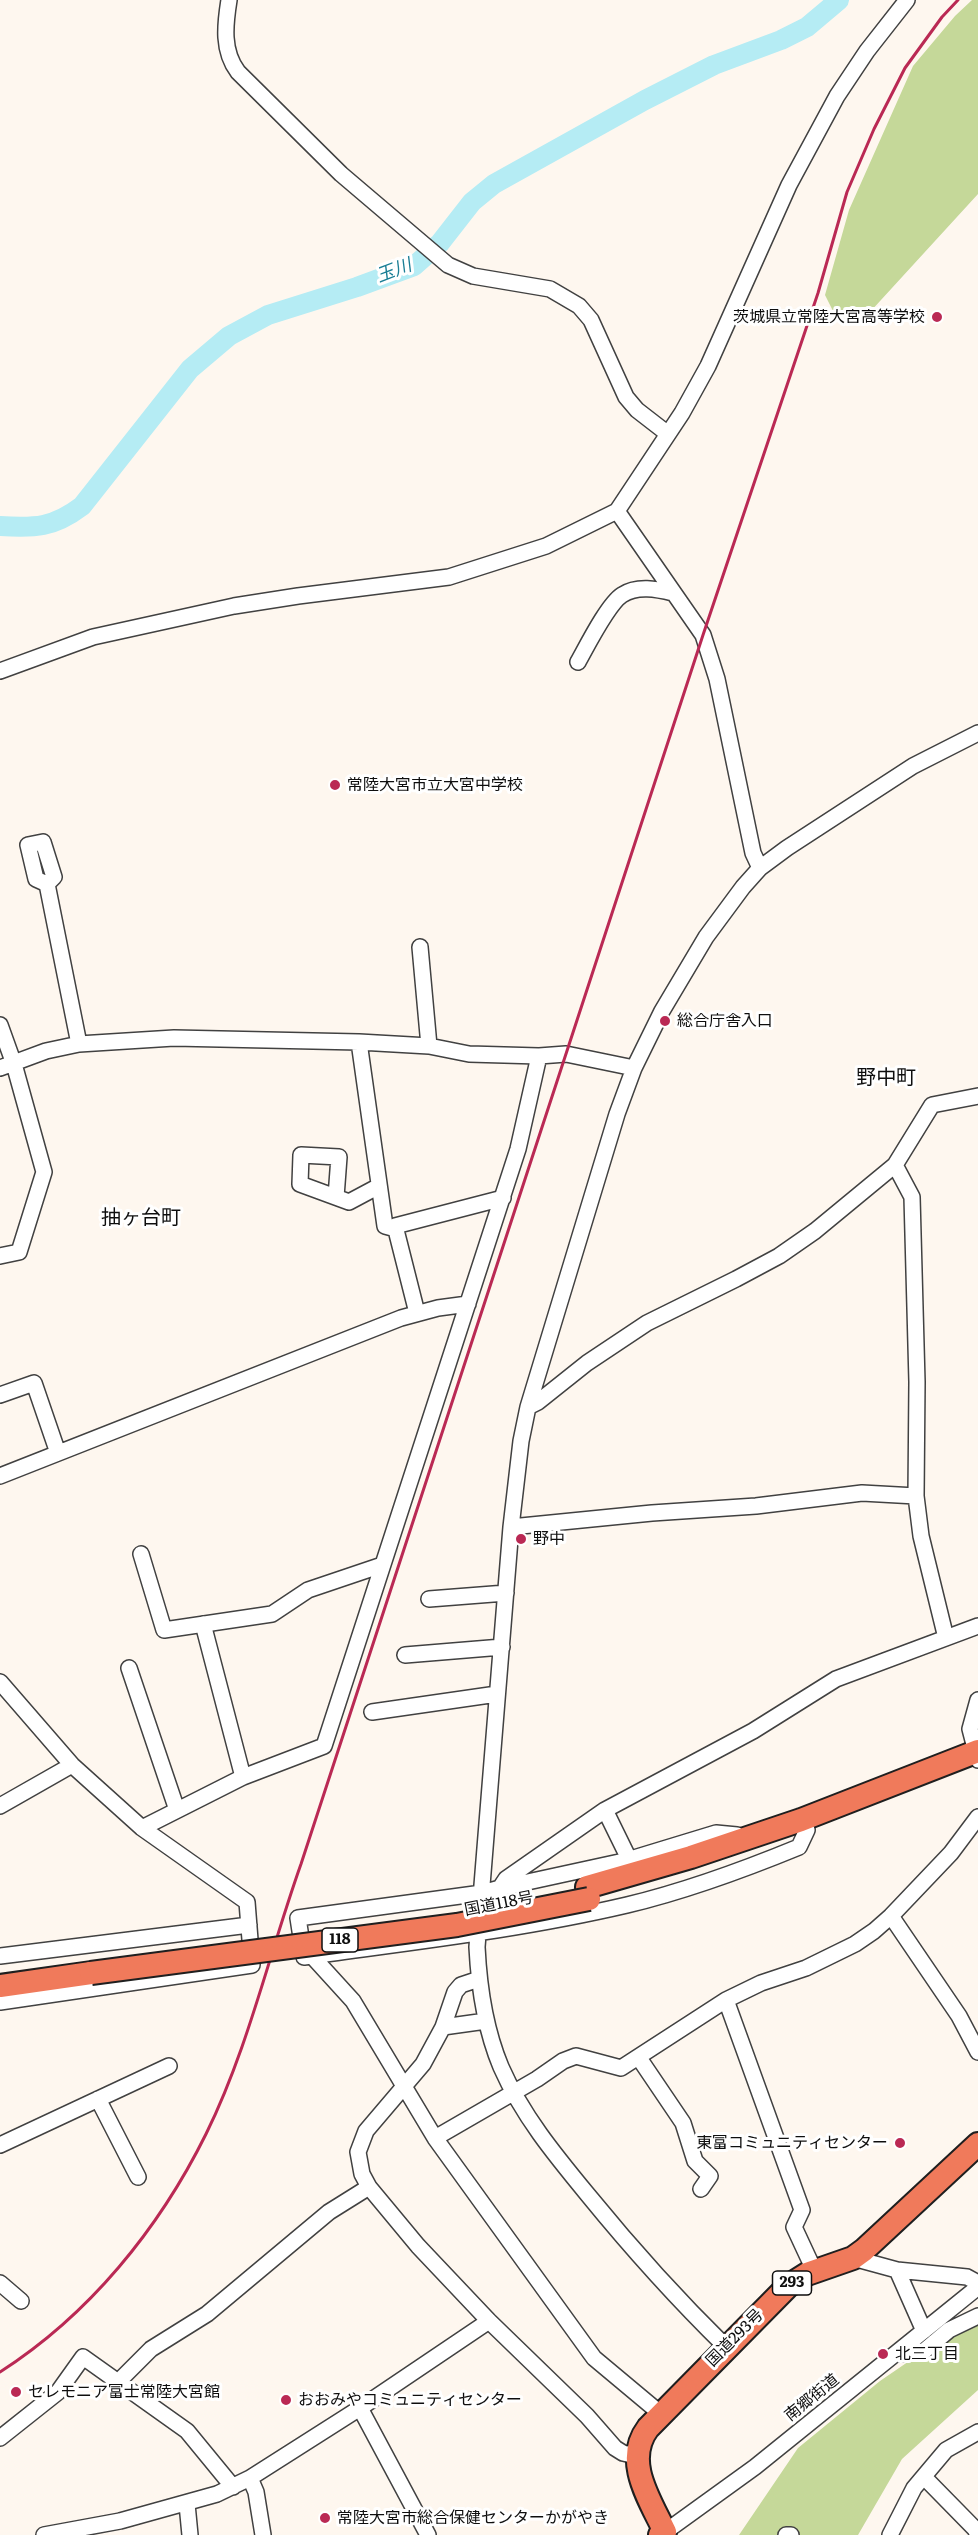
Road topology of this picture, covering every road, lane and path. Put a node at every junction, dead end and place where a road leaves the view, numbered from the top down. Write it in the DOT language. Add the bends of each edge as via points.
graph roads {
  1 [pos="230,0"];
  2 [pos="908,0"];
  3 [pos="668,434"];
  4 [pos="617,511"];
  5 [pos="673,593"];
  6 [pos="578,662"];
  7 [pos="0,670"];
  8 [pos="978,734"];
  9 [pos="760,868"];
  10 [pos="47,885"];
  11 [pos="420,947"];
  12 [pos="0,1025"];
  13 [pos="359,1042"];
  14 [pos="79,1044"];
  15 [pos="429,1046"];
  16 [pos="539,1056"];
  17 [pos="7,1066"];
  18 [pos="634,1068"];
  19 [pos="978,1096"];
  20 [pos="895,1165"];
  21 [pos="379,1185"];
  22 [pos="336,1197"];
  23 [pos="503,1198"];
  24 [pos="396,1229"];
  25 [pos="0,1256"];
  26 [pos="468,1305"];
  27 [pos="417,1314"];
  28 [pos="0,1395"];
  29 [pos="528,1407"];
  30 [pos="58,1453"];
  31 [pos="1,1472"];
  32 [pos="916,1496"];
  33 [pos="511,1527"];
  34 [pos="141,1554"];
  35 [pos="382,1565"];
  36 [pos="506,1593"];
  37 [pos="429,1599"];
  38 [pos="203,1624"];
  39 [pos="978,1626"];
  40 [pos="946,1638"];
  41 [pos="501,1647"];
  42 [pos="405,1655"];
  43 [pos="129,1668"];
  44 [pos="0,1682"];
  45 [pos="497,1694"];
  46 [pos="978,1700"];
  47 [pos="372,1712"];
  48 [pos="977,1757"];
  49 [pos="72,1765"];
  50 [pos="243,1777"];
  51 [pos="0,1806"];
  52 [pos="177,1810"];
  53 [pos="605,1810"];
  54 [pos="978,1817"];
  55 [pos="142,1828"];
  56 [pos="807,1830"];
  57 [pos="740,1840"];
  58 [pos="629,1859"];
  59 [pos="500,1888"];
  60 [pos="482,1893"];
  61 [pos="588,1893"];
  62 [pos="891,1916"];
  63 [pos="249,1925"];
  64 [pos="478,1934"];
  65 [pos="0,1956"];
  66 [pos="312,1956"];
  67 [pos="90,1966"];
  68 [pos="0,1972"];
  69 [pos="479,1979"];
  70 [pos="0,1986"];
  71 [pos="726,2000"];
  72 [pos="0,2001"];
  73 [pos="486,2021"];
  74 [pos="443,2027"];
  75 [pos="978,2052"];
  76 [pos="639,2058"];
  77 [pos="170,2066"];
  78 [pos="405,2087"];
  79 [pos="514,2093"];
  80 [pos="98,2099"];
  81 [pos="435,2138"];
  82 [pos="978,2144"];
  83 [pos="0,2145"];
  84 [pos="138,2177"];
  85 [pos="369,2187"];
  86 [pos="701,2188"];
  87 [pos="853,2258"];
  88 [pos="814,2270"];
  89 [pos="897,2270"];
  90 [pos="0,2283"];
  91 [pos="978,2285"];
  92 [pos="21,2301"];
  93 [pos="978,2316"];
  94 [pos="489,2321"];
  95 [pos="924,2331"];
  96 [pos="726,2347"];
  97 [pos="897,2354"];
  98 [pos="118,2382"];
  99 [pos="360,2408"];
  100 [pos="661,2414"];
  101 [pos="978,2432"];
  102 [pos="0,2438"];
  103 [pos="636,2456"];
  104 [pos="924,2477"];
  105 [pos="250,2478"];
  106 [pos="233,2487"];
  107 [pos="187,2504"];
  108 [pos="121,2528"];
  109 [pos="977,2530"];
  110 [pos="663,2534"];
  111 [pos="44,2535"];
  112 [pos="190,2535"];
  113 [pos="263,2535"];
  114 [pos="428,2535"];
  115 [pos="786,2535"];
  116 [pos="791,2535"];
  117 [pos="890,2535"];
  1 -- 3 [label="street" via="225,27 227,53 238,72 341,174 448,265 473,276 550,290 579,306 591,320 626,397"];
  2 -- 3 [label="street" via="867,51 809,145 708,366"];
  3 -- 4 [label="street"];
  4 -- 5 [label="street"];
  4 -- 7 [label="street" via="546,546 449,577 234,606 93,637"];
  5 -- 6 [label="street" via="646,589 622,595"];
  5 -- 9 [label="street" via="703,635 710,654 753,853"];
  8 -- 9 [label="street" via="913,766"];
  9 -- 18 [label="street" via="706,937"];
  10 -- 14 [label="street"];
  11 -- 15 [label="street"];
  12 -- 17 [label="street"];
  13 -- 14 [label="street" via="174,1038"];
  13 -- 15 [label="street"];
  13 -- 21 [label="street"];
  14 -- 17 [label="street"];
  15 -- 16 [label="street" via="469,1054"];
  16 -- 18 [label="street" via="566,1054"];
  16 -- 23 [label="street"];
  17 -- 25 [label="street" via="44,1172 19,1252"];
  18 -- 29 [label="street"];
  19 -- 20 [label="street" via="932,1105"];
  20 -- 29 [label="street" via="779,1256 647,1323"];
  20 -- 32 [label="street" via="912,1197"];
  21 -- 22 [label="street" via="349,1202"];
  21 -- 24 [label="street" via="385,1226"];
  23 -- 24 [label="street" via="395,1226"];
  23 -- 26 [label="street"];
  24 -- 27 [label="street"];
  26 -- 27 [label="street"];
  26 -- 35 [label="street"];
  27 -- 30 [label="street"];
  28 -- 30 [label="street" via="34,1383"];
  29 -- 33 [label="street"];
  30 -- 31 [label="street"];
  32 -- 33 [label="street" via="862,1493"];
  32 -- 40 [label="street" via="921,1536"];
  33 -- 36 [label="street"];
  34 -- 38 [label="street" via="164,1630"];
  35 -- 38 [label="street" via="308,1590 272,1614"];
  35 -- 50 [label="street" via="324,1746"];
  36 -- 37 [label="street"];
  36 -- 41 [label="street"];
  38 -- 50 [label="street"];
  39 -- 40 [label="street"];
  40 -- 53 [label="street" via="836,1679 753,1731"];
  41 -- 42 [label="street"];
  41 -- 45 [label="street"];
  43 -- 52 [label="street"];
  44 -- 49 [label="street"];
  45 -- 47 [label="street"];
  45 -- 60 [label="street"];
  46 -- 48 [label="street" via="970,1729"];
  48 -- 56 [label="highway, 国道118号 / 118"];
  48 -- 57 [label="highway, 国道118号 / 118"];
  49 -- 51 [label="street"];
  49 -- 55 [label="street"];
  50 -- 52 [label="street"];
  52 -- 55 [label="street"];
  53 -- 58 [label="street"];
  53 -- 59 [label="street" via="506,1879"];
  54 -- 62 [label="street" via="951,1853"];
  55 -- 63 [label="street" via="247,1902"];
  56 -- 61 [label="highway, 国道118号 / 118" via="697,1869"];
  56 -- 64 [label="street" via="799,1847 703,1883 628,1905"];
  57 -- 58 [label="street" via="736,1835 716,1833"];
  57 -- 61 [label="highway, 国道118号 / 118"];
  58 -- 59 [label="street"];
  59 -- 60 [label="street"];
  60 -- 64 [label="street"];
  60 -- 66 [label="street" via="298,1918 304,1957"];
  61 -- 67 [label="highway, 国道118号 / 118"];
  62 -- 71 [label="street" via="855,1944"];
  62 -- 75 [label="street" via="959,2016"];
  63 -- 65 [label="street"];
  63 -- 72 [label="street" via="252,1965"];
  64 -- 66 [label="street"];
  64 -- 69 [label="street"];
  66 -- 78 [label="street" via="352,2001"];
  67 -- 68 [label="highway, 国道118号 / 118"];
  67 -- 70 [label="highway, 国道118号 / 118"];
  69 -- 73 [label="street"];
  69 -- 74 [label="street" via="461,1984"];
  71 -- 76 [label="street"];
  71 -- 88 [label="street" via="802,2210 794,2227"];
  73 -- 74 [label="street"];
  73 -- 79 [label="street"];
  74 -- 78 [label="street"];
  76 -- 79 [label="street" via="621,2068 576,2056"];
  76 -- 86 [label="street" via="683,2123 695,2161 710,2176"];
  77 -- 80 [label="street"];
  78 -- 81 [label="street"];
  78 -- 85 [label="street" via="361,2140 359,2163"];
  79 -- 81 [label="street"];
  79 -- 96 [label="street" via="559,2160 640,2259"];
  80 -- 83 [label="street"];
  80 -- 84 [label="street"];
  81 -- 100 [label="street" via="594,2358"];
  82 -- 87 [label="highway, 国道293号 / 293"];
  85 -- 94 [label="street"];
  85 -- 98 [label="street" via="329,2212 207,2314 151,2349"];
  87 -- 88 [label="highway, 国道293号 / 293"];
  87 -- 89 [label="street"];
  88 -- 96 [label="highway, 国道293号 / 293" via="776,2296"];
  89 -- 91 [label="street" via="967,2277"];
  89 -- 95 [label="street"];
  90 -- 92 [label="street"];
  91 -- 95 [label="street, 南郷街道"];
  93 -- 97 [label="street" via="949,2330 924,2351"];
  94 -- 99 [label="street"];
  94 -- 103 [label="street" via="615,2448"];
  95 -- 97 [label="street, 南郷街道"];
  96 -- 100 [label="highway, 国道293号 / 293"];
  97 -- 110 [label="street, 南郷街道"];
  98 -- 102 [label="street" via="83,2357 58,2392"];
  98 -- 106 [label="street" via="187,2431"];
  99 -- 105 [label="street"];
  99 -- 114 [label="street"];
  100 -- 103 [label="highway, 国道293号 / 293" via="641,2438"];
  101 -- 104 [label="street" via="946,2450"];
  103 -- 110 [label="highway"];
  104 -- 109 [label="street"];
  104 -- 117 [label="street" via="914,2488"];
  105 -- 106 [label="street"];
  105 -- 113 [label="street"];
  106 -- 107 [label="street"];
  107 -- 108 [label="street"];
  107 -- 112 [label="street"];
  108 -- 111 [label="street"];
  115 -- 116 [label="street"];
}
